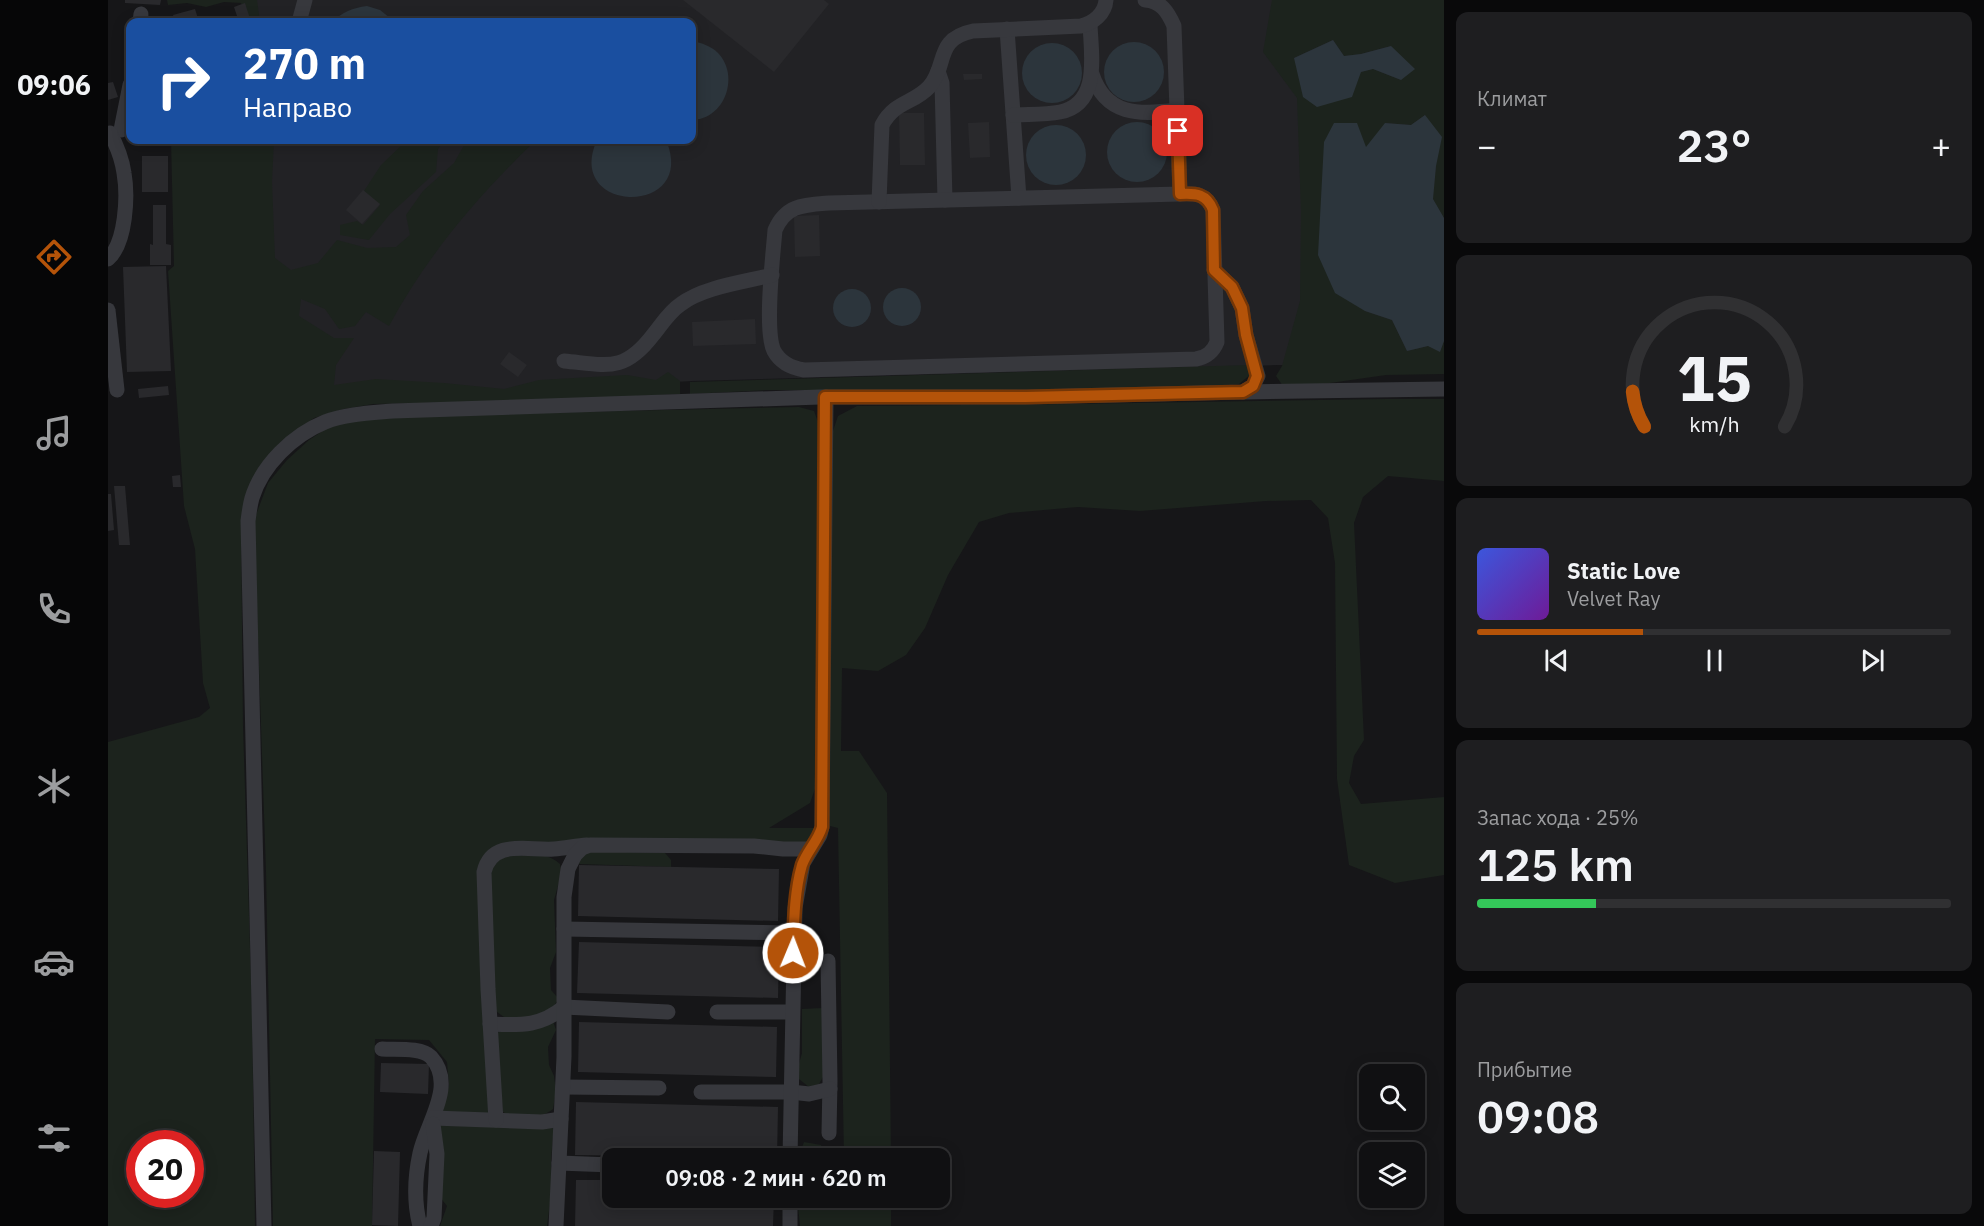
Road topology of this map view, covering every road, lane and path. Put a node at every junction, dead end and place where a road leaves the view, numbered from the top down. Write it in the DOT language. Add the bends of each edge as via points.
graph roads {
  1 [pos="305,0"];
  2 [pos="1106,0"];
  3 [pos="1145,0"];
  4 [pos="300,18"];
  5 [pos="1090,24"];
  6 [pos="1007,29"];
  7 [pos="938,71"];
  8 [pos="1092,74"];
  9 [pos="126,100"];
  10 [pos="1177,110"];
  11 [pos="1013,115"];
  12 [pos="118,131"];
  13 [pos="1180,194"];
  14 [pos="1018,198"];
  15 [pos="945,200"];
  16 [pos="879,202"];
  17 [pos="108,259"];
  18 [pos="1214,270"];
  19 [pos="772,275"];
  20 [pos="108,310"];
  21 [pos="564,361"];
  22 [pos="1444,389"];
  23 [pos="117,390"];
  24 [pos="1243,392"];
  25 [pos="825,397"];
  26 [pos="590,845"];
  27 [pos="811,849"];
  28 [pos="564,929"];
  29 [pos="794,933"];
  30 [pos="828,961"];
  31 [pos="564,1007"];
  32 [pos="668,1012"];
  33 [pos="717,1012"];
  34 [pos="792,1012"];
  35 [pos="490,1024"];
  36 [pos="382,1049"];
  37 [pos="563,1087"];
  38 [pos="659,1088"];
  39 [pos="830,1089"];
  40 [pos="701,1092"];
  41 [pos="790,1092"];
  42 [pos="432,1118"];
  43 [pos="561,1119"];
  44 [pos="496,1120"];
  45 [pos="829,1133"];
  46 [pos="790,1148"];
  47 [pos="559,1163"];
  48 [pos="602,1165"];
  49 [pos="790,1208"];
  50 [pos="264,1226"];
  51 [pos="420,1226"];
  52 [pos="431,1226"];
  53 [pos="556,1226"];
  54 [pos="790,1226"];
  1 -- 4 [label="street"];
  2 -- 5 [label="street" via="1100,15"];
  3 -- 10 [label="street" via="1162,6 1174,26"];
  5 -- 6 [label="street"];
  5 -- 8 [label="street"];
  6 -- 7 [label="street" via="963,33 947,46"];
  6 -- 11 [label="street"];
  7 -- 15 [label="street" via="942,83"];
  7 -- 16 [label="street" via="930,86 898,106 882,125"];
  8 -- 10 [label="street" via="1100,93 1114,106 1140,112"];
  8 -- 11 [label="street" via="1089,90 1072,108"];
  9 -- 12 [label="street"];
  10 -- 13 [label="street"];
  11 -- 14 [label="street"];
  12 -- 17 [label="street" via="125,175 124,216 120,239"];
  13 -- 14 [label="street"];
  13 -- 18 [label="street" via="1202,195 1210,202"];
  14 -- 15 [label="street"];
  15 -- 16 [label="street"];
  16 -- 19 [label="street" via="814,204 789,211 775,230"];
  18 -- 19 [label="street" via="1217,342 1214,350 1196,359 804,370 793,368 774,352 770,332"];
  18 -- 24 [label="street" via="1232,287 1242,308 1257,376 1253,386"];
  19 -- 21 [label="street" via="705,292 682,303 637,353 622,362 604,365"];
  20 -- 23 [label="street"];
  22 -- 24 [label="street"];
  24 -- 25 [label="street"];
  25 -- 27 [label="street" via="822,827"];
  25 -- 50 [label="street" via="448,408 348,416 325,422 304,434 286,447 262,476 252,497 248,521"];
  26 -- 27 [label="street"];
  26 -- 28 [label="street" via="575,855 568,869"];
  26 -- 35 [label="street" via="553,849 515,847 499,851 486,864"];
  27 -- 29 [label="street" via="803,863"];
  28 -- 29 [label="street"];
  28 -- 31 [label="street"];
  29 -- 34 [label="street"];
  30 -- 39 [label="street"];
  31 -- 32 [label="street"];
  31 -- 35 [label="street" via="553,1016 528,1025"];
  31 -- 37 [label="street"];
  33 -- 34 [label="street"];
  34 -- 41 [label="street"];
  35 -- 44 [label="street"];
  36 -- 42 [label="street" via="421,1051 430,1056 438,1069 441,1094"];
  37 -- 38 [label="street"];
  37 -- 43 [label="street"];
  39 -- 41 [label="street" via="808,1094"];
  39 -- 45 [label="street"];
  40 -- 41 [label="street"];
  41 -- 46 [label="street"];
  42 -- 44 [label="street"];
  42 -- 51 [label="street" via="420,1152 417,1177 416,1211"];
  42 -- 52 [label="street" via="437,1154"];
  43 -- 44 [label="street"];
  43 -- 47 [label="street"];
  47 -- 48 [label="street"];
  47 -- 53 [label="street"];
  49 -- 54 [label="street"];
}
